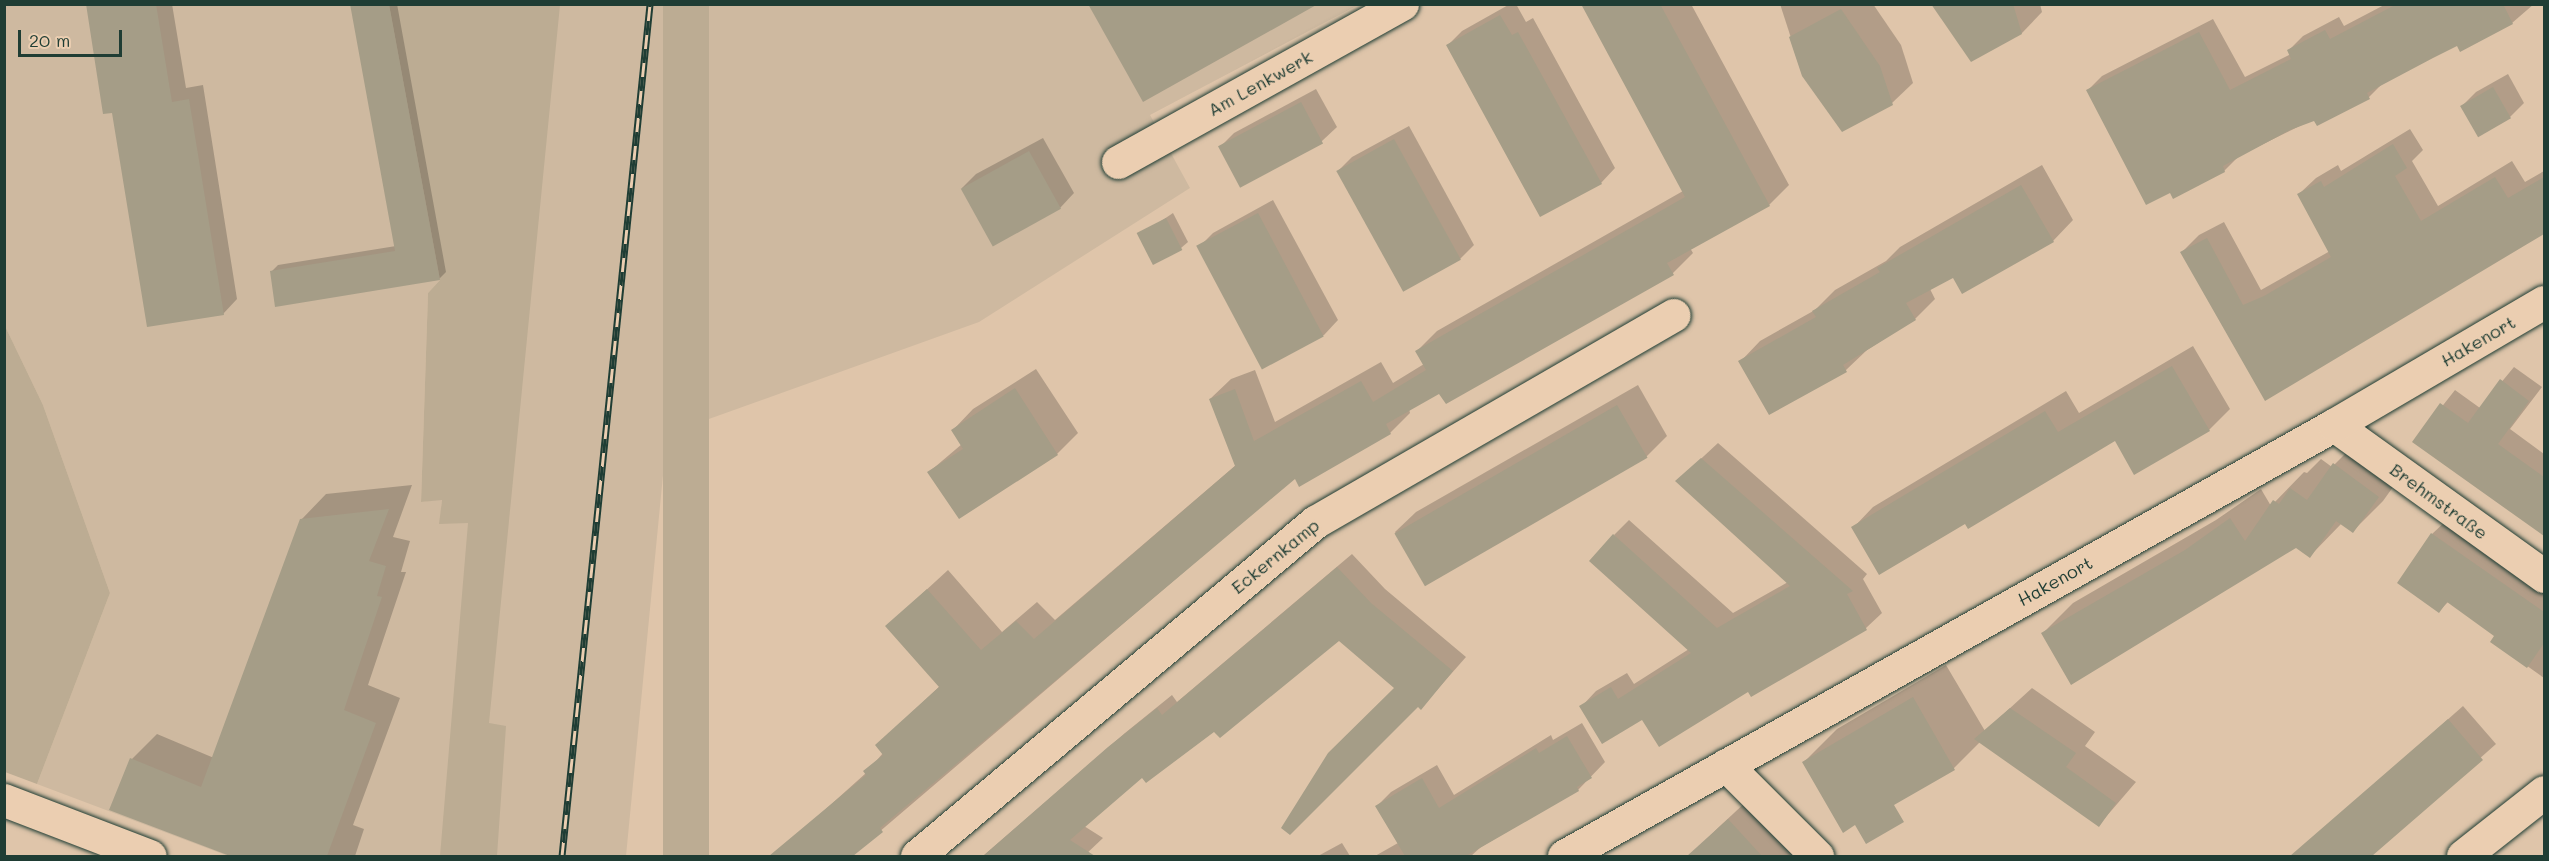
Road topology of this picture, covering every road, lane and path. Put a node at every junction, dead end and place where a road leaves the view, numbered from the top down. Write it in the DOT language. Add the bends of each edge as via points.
graph roads {
  1 [pos="1402,4"];
  2 [pos="1118,162"];
  3 [pos="2544,302"];
  4 [pos="1673,315"];
  5 [pos="2334,425"];
  6 [pos="2544,576"];
  7 [pos="1726,765"];
  8 [pos="2544,792"];
  9 [pos="4,800"];
  10 [pos="150,856"];
  11 [pos="917,856"];
  12 [pos="1564,856"];
  13 [pos="1817,856"];
  14 [pos="2463,856"];
  1 -- 2 [label="street, Am Lenkwerk"];
  3 -- 5 [label="street, Hakenort"];
  4 -- 11 [label="street, Eckernkamp" via="1315,522"];
  5 -- 6 [label="street, Brehmstraße"];
  5 -- 7 [label="street, Hakenort"];
  7 -- 12 [label="street, Hakenort"];
  7 -- 13 [label="street"];
  8 -- 14 [label="street"];
  9 -- 10 [label="street"];
}
